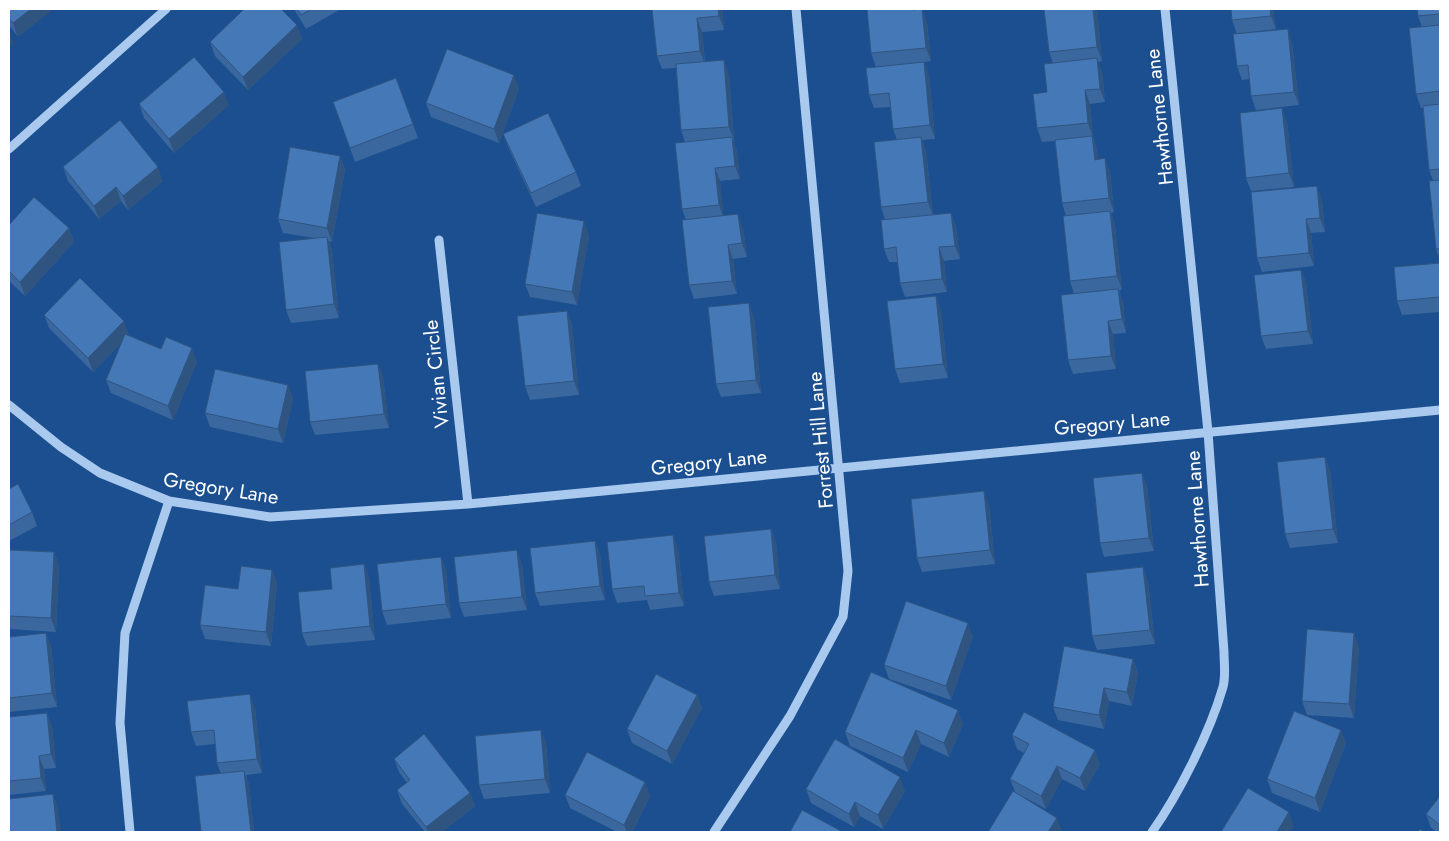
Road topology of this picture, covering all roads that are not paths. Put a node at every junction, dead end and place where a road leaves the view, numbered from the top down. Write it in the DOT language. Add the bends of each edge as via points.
graph roads {
  1 [pos="166,9"];
  2 [pos="796,9"];
  3 [pos="1166,9"];
  4 [pos="9,149"];
  5 [pos="439,240"];
  6 [pos="9,405"];
  7 [pos="1440,410"];
  8 [pos="1208,432"];
  9 [pos="840,467"];
  10 [pos="169,501"];
  11 [pos="468,504"];
  12 [pos="130,832"];
  13 [pos="714,832"];
  14 [pos="1152,832"];
  1 -- 4 [label="street"];
  2 -- 9 [label="street, Forrest Hill Lane"];
  3 -- 8 [label="street, Hawthorne Lane"];
  5 -- 11 [label="street, Vivian Circle"];
  6 -- 10 [label="street, Gregory Lane" via="60,447 100,473"];
  7 -- 8 [label="street, Gregory Lane"];
  8 -- 9 [label="street, Gregory Lane"];
  8 -- 14 [label="street, Hawthorne Lane" via="1224,685 1198,748"];
  9 -- 11 [label="street, Gregory Lane"];
  9 -- 13 [label="street, Forrest Hill Lane" via="848,571 843,617 790,716"];
  10 -- 11 [label="street, Gregory Lane" via="270,517"];
  10 -- 12 [label="street" via="125,633 120,723"];
}
